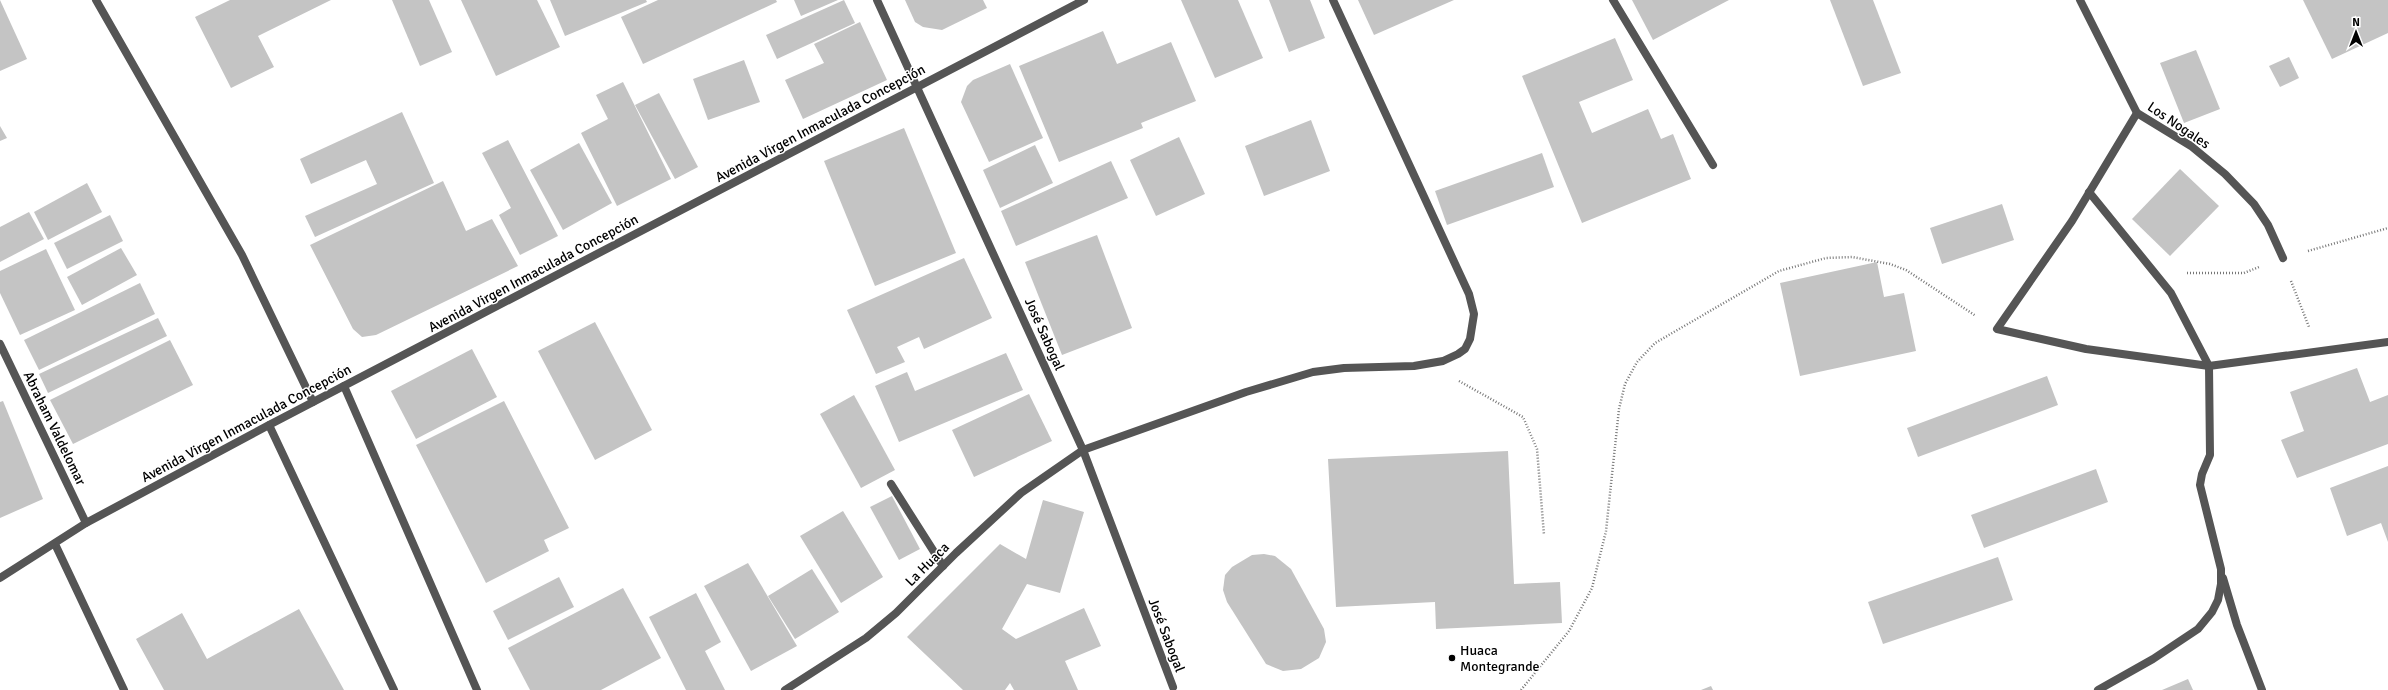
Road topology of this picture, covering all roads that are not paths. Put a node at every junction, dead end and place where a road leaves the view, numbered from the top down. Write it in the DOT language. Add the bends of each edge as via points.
graph roads {
  1 [pos="96,0"];
  2 [pos="877,0"];
  3 [pos="1084,0"];
  4 [pos="1333,0"];
  5 [pos="1613,0"];
  6 [pos="2080,0"];
  7 [pos="917,87"];
  8 [pos="2137,113"];
  9 [pos="1712,165"];
  10 [pos="2089,192"];
  11 [pos="2283,258"];
  12 [pos="2388,342"];
  13 [pos="0,344"];
  14 [pos="2209,366"];
  15 [pos="344,386"];
  16 [pos="313,402"];
  17 [pos="268,425"];
  18 [pos="1083,450"];
  19 [pos="891,484"];
  20 [pos="86,523"];
  21 [pos="55,544"];
  22 [pos="943,566"];
  23 [pos="2221,569"];
  24 [pos="0,578"];
  25 [pos="1173,687"];
  26 [pos="124,690"];
  27 [pos="394,690"];
  28 [pos="477,690"];
  29 [pos="785,690"];
  30 [pos="2098,690"];
  31 [pos="2262,690"];
  1 -- 16 [label="street" via="242,255"];
  2 -- 7 [label="street, José Sabogal"];
  3 -- 7 [label="street, Avenida Virgen Inmaculada Concepción"];
  4 -- 18 [label="street, La Huaca" via="1469,294 1474,314 1474,328 1465,349 1443,361 1429,364 1313,372 1246,392"];
  5 -- 9 [label="street"];
  6 -- 8 [label="street, Los Nogales"];
  7 -- 15 [label="street, Avenida Virgen Inmaculada Concepción"];
  7 -- 18 [label="street, José Sabogal"];
  8 -- 10 [label="street"];
  8 -- 11 [label="street, Los Nogales" via="2191,146 2225,174 2254,204 2268,225"];
  10 -- 14 [label="street" via="2171,293"];
  10 -- 14 [label="street" via="2044,264 1997,329 2086,349"];
  12 -- 14 [label="street"];
  13 -- 20 [label="street, Abraham Valdelomar"];
  14 -- 23 [label="street" via="2210,455 2200,485"];
  15 -- 16 [label="street, Avenida Virgen Inmaculada Concepción"];
  15 -- 28 [label="street"];
  16 -- 17 [label="street, Avenida Virgen Inmaculada Concepción"];
  17 -- 20 [label="street, Avenida Virgen Inmaculada Concepción"];
  17 -- 27 [label="street"];
  18 -- 22 [label="street, La Huaca" via="1021,493"];
  18 -- 25 [label="street, José Sabogal"];
  19 -- 22 [label="street"];
  20 -- 21 [label="street, Avenida Virgen Inmaculada Concepción"];
  21 -- 24 [label="street, Avenida Virgen Inmaculada Concepción"];
  21 -- 26 [label="street"];
  22 -- 29 [label="street, La Huaca" via="896,613 866,638"];
  23 -- 30 [label="street" via="2218,600 2198,629 2153,659"];
  23 -- 31 [label="street" via="2237,625"];
}
